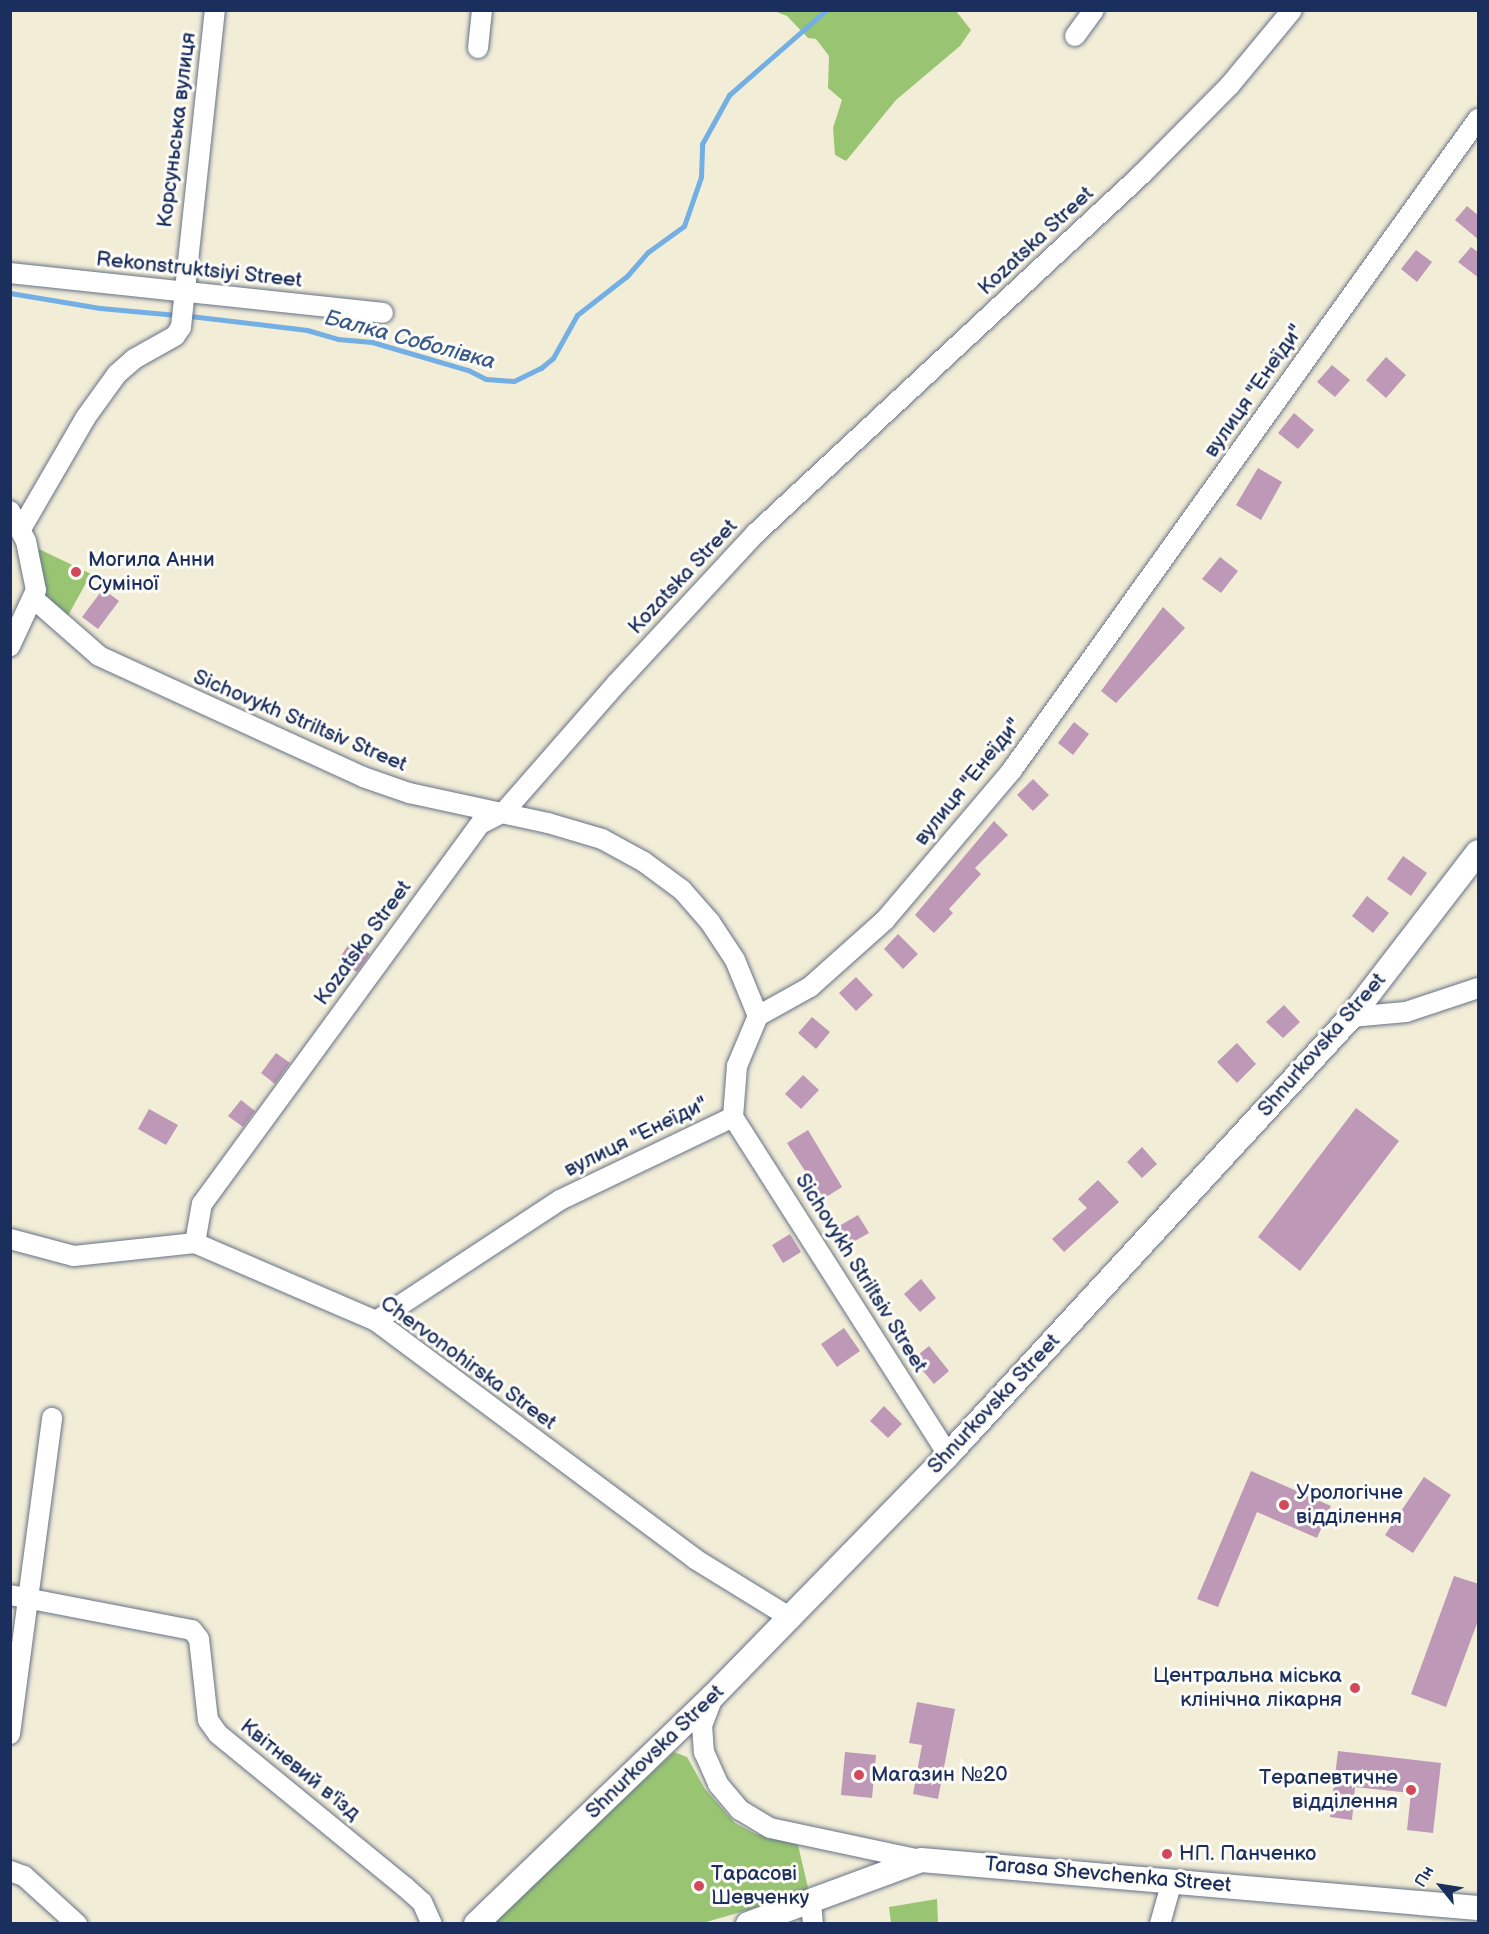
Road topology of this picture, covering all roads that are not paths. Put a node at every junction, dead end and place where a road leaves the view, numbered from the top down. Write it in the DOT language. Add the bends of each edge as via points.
graph roads {
  1 [pos="215,10"];
  2 [pos="482,10"];
  3 [pos="1094,10"];
  4 [pos="1286,12"];
  5 [pos="1075,36"];
  6 [pos="478,48"];
  7 [pos="1479,119"];
  8 [pos="10,273"];
  9 [pos="182,290"];
  10 [pos="383,313"];
  11 [pos="10,511"];
  12 [pos="21,529"];
  13 [pos="34,599"];
  14 [pos="10,646"];
  15 [pos="504,812"];
  16 [pos="1479,852"];
  17 [pos="1479,988"];
  18 [pos="758,1016"];
  19 [pos="1351,1017"];
  20 [pos="734,1117"];
  21 [pos="10,1239"];
  22 [pos="195,1243"];
  23 [pos="376,1321"];
  24 [pos="52,1418"];
  25 [pos="948,1455"];
  26 [pos="20,1597"];
  27 [pos="791,1618"];
  28 [pos="713,1696"];
  29 [pos="10,1734"];
  30 [pos="921,1860"];
  31 [pos="10,1871"];
  32 [pos="1172,1881"];
  33 [pos="1479,1908"];
  34 [pos="812,1913"];
  35 [pos="77,1923"];
  36 [pos="432,1923"];
  37 [pos="476,1923"];
  38 [pos="748,1923"];
  39 [pos="1160,1923"];
  1 -- 9 [label="street, Корсуньська вулиця"];
  2 -- 6 [label="street"];
  3 -- 5 [label="street"];
  4 -- 15 [label="street, Kozatska Street" via="1230,85 1142,174 756,533"];
  7 -- 18 [label="street, вулиця \"Енеїди\"" via="1012,770 885,920 810,987"];
  8 -- 9 [label="street, Rekonstruktsiyi Street"];
  9 -- 10 [label="street, Rekonstruktsiyi Street"];
  9 -- 12 [label="street, Корсуньська вулиця" via="181,327 175,336 134,359 117,374 86,417"];
  11 -- 12 [label="street"];
  12 -- 13 [label="street" via="32,565"];
  13 -- 14 [label="street"];
  13 -- 15 [label="street, Sichovykh Striltsiv Street" via="85,646 154,684 372,780 409,793"];
  15 -- 18 [label="street, Sichovykh Striltsiv Street" via="602,839 682,890 735,960"];
  15 -- 22 [label="street, Kozatska Street" via="480,824 202,1204"];
  16 -- 19 [label="street, Shnurkovska Street"];
  17 -- 19 [label="street" via="1406,1012"];
  18 -- 20 [label="street, вулиця \"Енеїди\"" via="737,1066"];
  19 -- 25 [label="street, Shnurkovska Street"];
  20 -- 23 [label="street, вулиця \"Енеїди\"" via="560,1200"];
  20 -- 25 [label="street, Sichovykh Striltsiv Street"];
  21 -- 22 [label="street, Chervonohirska Street" via="74,1256"];
  22 -- 23 [label="street, Chervonohirska Street"];
  23 -- 27 [label="street, Chervonohirska Street" via="695,1559"];
  24 -- 26 [label="street"];
  25 -- 27 [label="street, Shnurkovska Street"];
  26 -- 29 [label="street"];
  26 -- 36 [label="street, Квітневий в'їзд" via="192,1630 199,1639 208,1720 218,1734 404,1886 422,1902"];
  27 -- 28 [label="street, Shnurkovska Street"];
  28 -- 30 [label="street" via="702,1725 704,1752 718,1784 740,1810 770,1828"];
  28 -- 37 [label="street, Shnurkovska Street"];
  30 -- 32 [label="street, Tarasa Shevchenka Street"];
  30 -- 34 [label="street, Tarasa Shevchenka Street"];
  31 -- 35 [label="street" via="24,1876"];
  32 -- 33 [label="street, Tarasa Shevchenka Street"];
  32 -- 39 [label="street"];
  34 -- 38 [label="street, Tarasa Shevchenka Street"];
}
